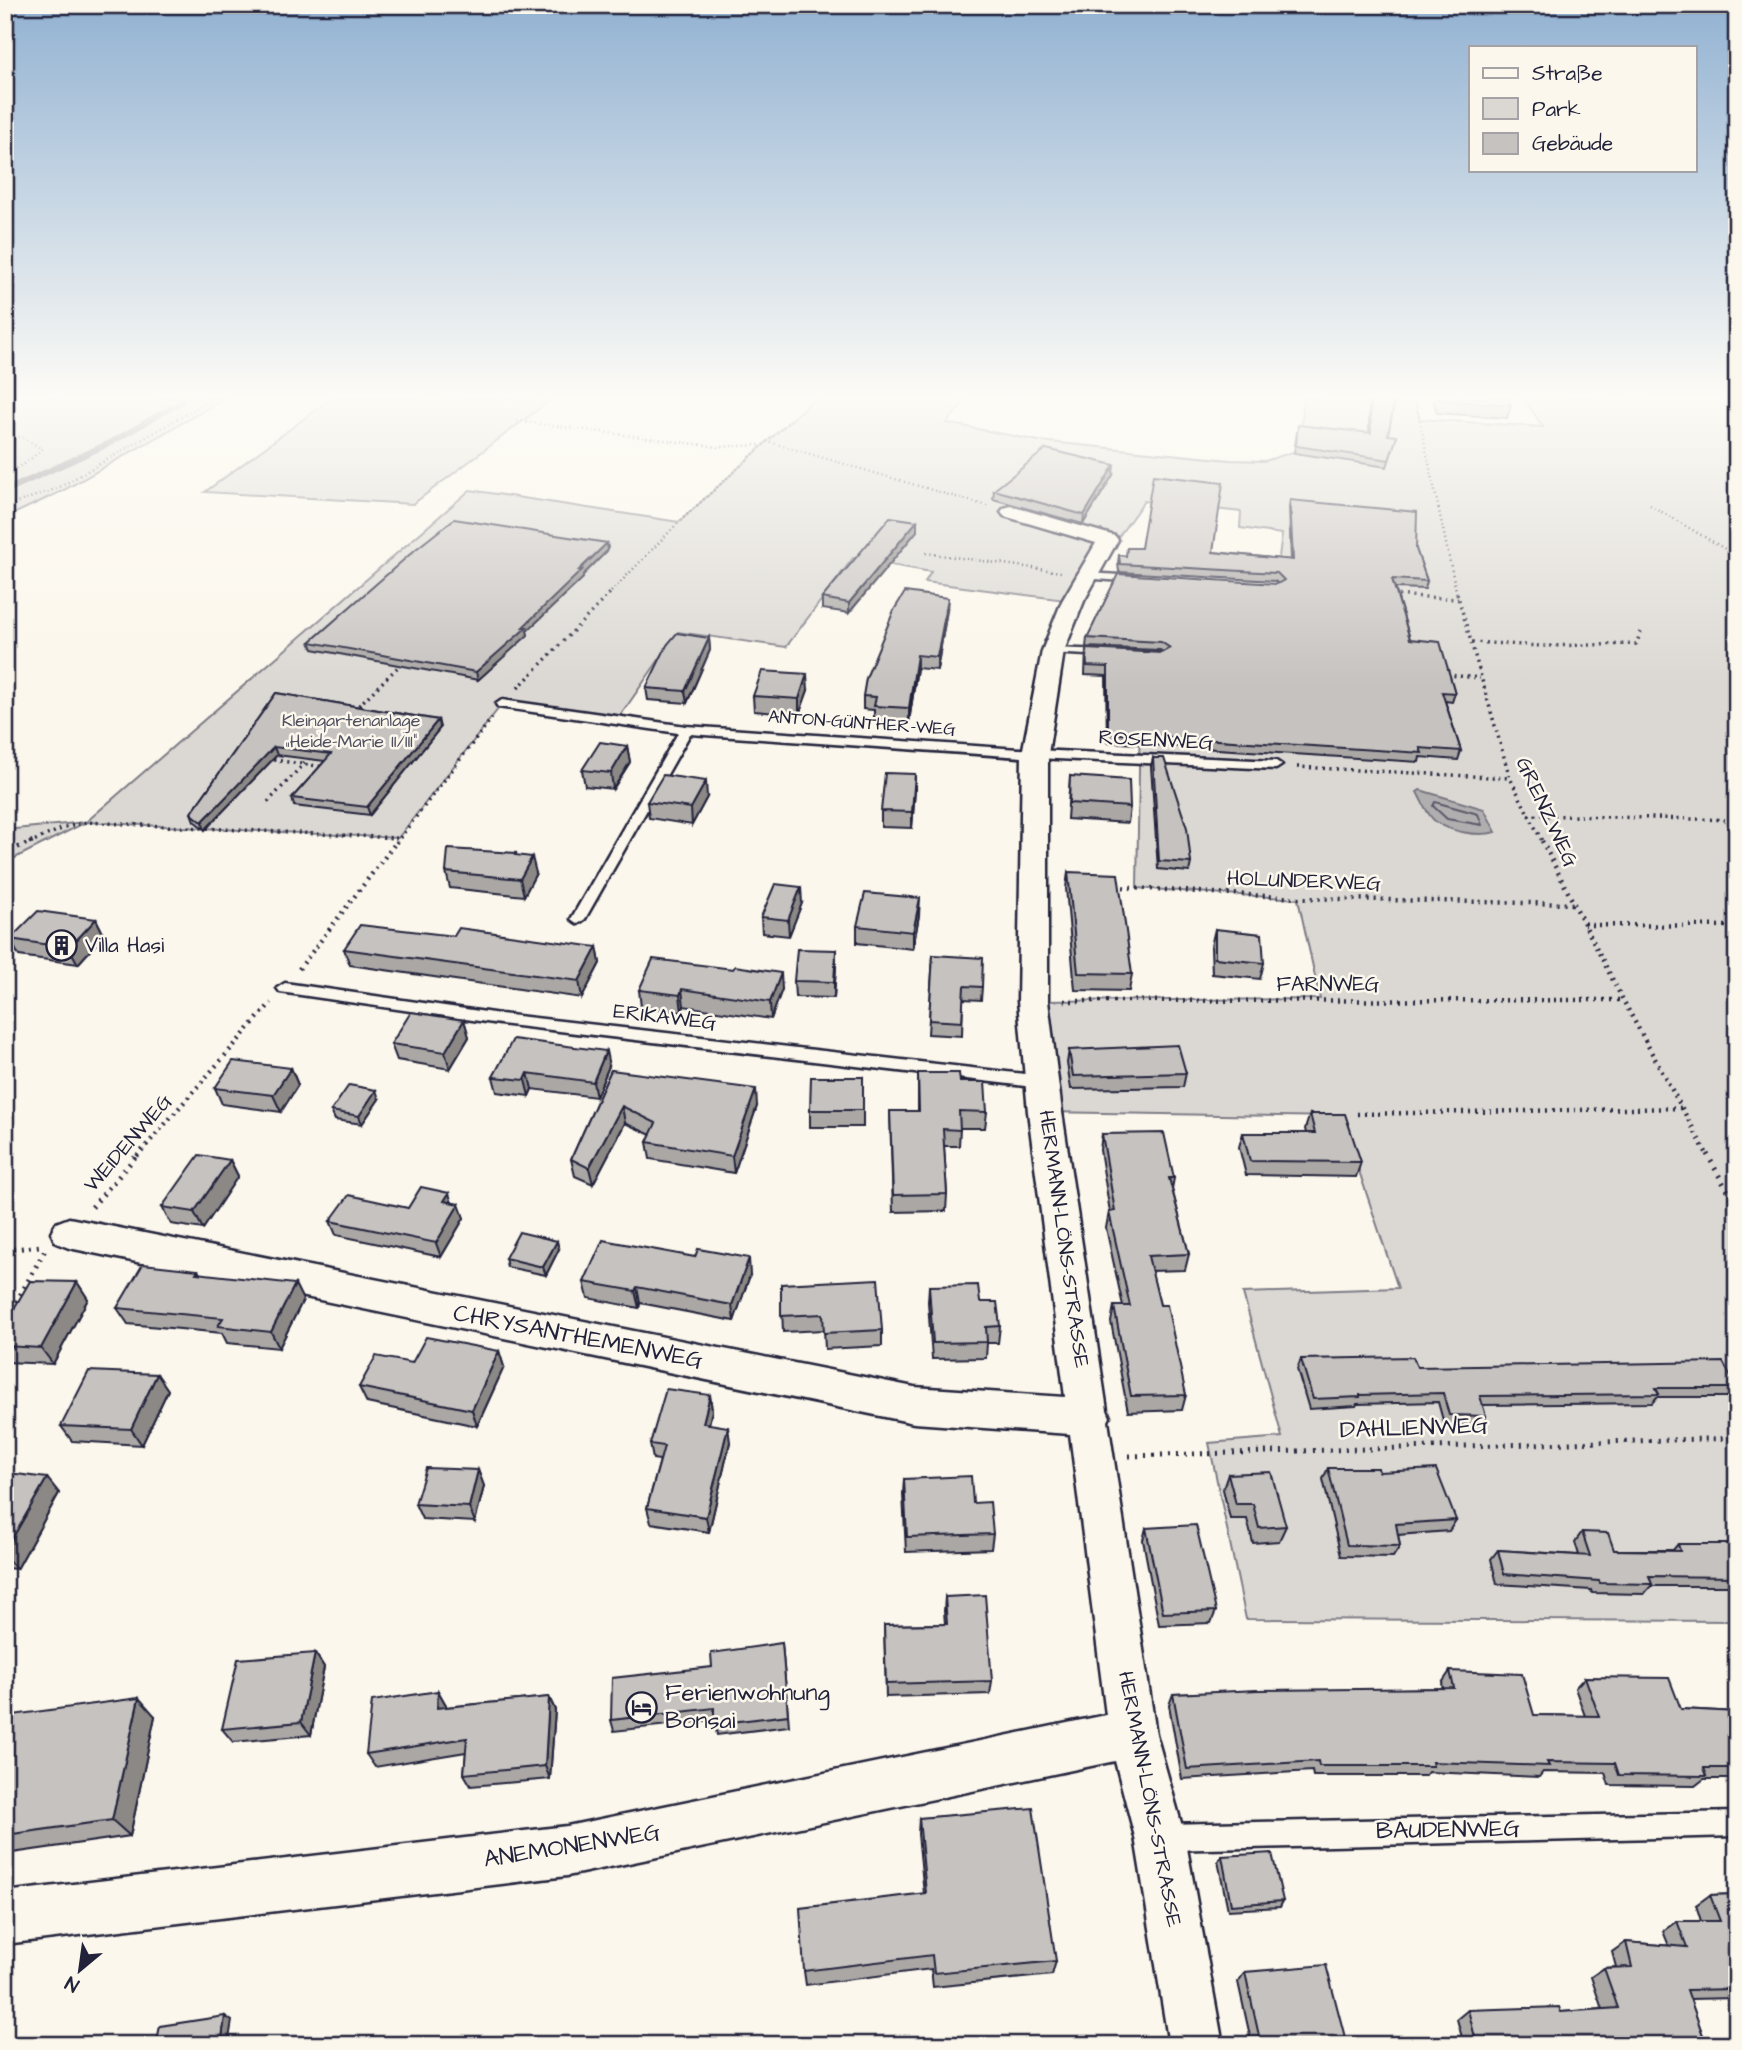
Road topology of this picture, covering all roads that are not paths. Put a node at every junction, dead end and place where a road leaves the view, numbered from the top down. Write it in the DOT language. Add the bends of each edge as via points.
graph roads {
  1 [pos="1011,512"];
  2 [pos="1087,576"];
  3 [pos="1151,580"];
  4 [pos="1053,651"];
  5 [pos="1116,654"];
  6 [pos="502,704"];
  7 [pos="686,730"];
  8 [pos="1035,754"];
  9 [pos="1276,765"];
  10 [pos="578,919"];
  11 [pos="285,988"];
  12 [pos="1042,1082"];
  13 [pos="58,1239"];
  14 [pos="1090,1417"];
  15 [pos="1132,1734"];
  16 [pos="1737,1824"];
  17 [pos="1160,1837"];
  18 [pos="5,1918"];
  19 [pos="1196,2045"];
  1 -- 2 [label="street, HERMANN-LÖNS-STRASSE" via="1108,540"];
  2 -- 3 [label="lane"];
  2 -- 4 [label="street, HERMANN-LÖNS-STRASSE"];
  4 -- 5 [label="lane"];
  4 -- 8 [label="street, HERMANN-LÖNS-STRASSE"];
  6 -- 7 [label="lane, ANTON-GÜNTHER-WEG"];
  7 -- 8 [label="lane, ANTON-GÜNTHER-WEG"];
  7 -- 10 [label="lane"];
  8 -- 9 [label="lane, ROSENWEG"];
  8 -- 12 [label="street, HERMANN-LÖNS-STRASSE" via="1032,1001"];
  11 -- 12 [label="lane, ERIKAWEG" via="500,1019"];
  12 -- 14 [label="street, HERMANN-LÖNS-STRASSE"];
  13 -- 14 [label="street, CHRYSANTHEMENWEG" via="914,1405"];
  14 -- 15 [label="street, HERMANN-LÖNS-STRASSE"];
  15 -- 17 [label="street, HERMANN-LÖNS-STRASSE"];
  15 -- 18 [label="street, ANEMONENWEG" via="567,1851"];
  16 -- 17 [label="lane, BAUDENWEG"];
  17 -- 19 [label="street, HERMANN-LÖNS-STRASSE"];
}
